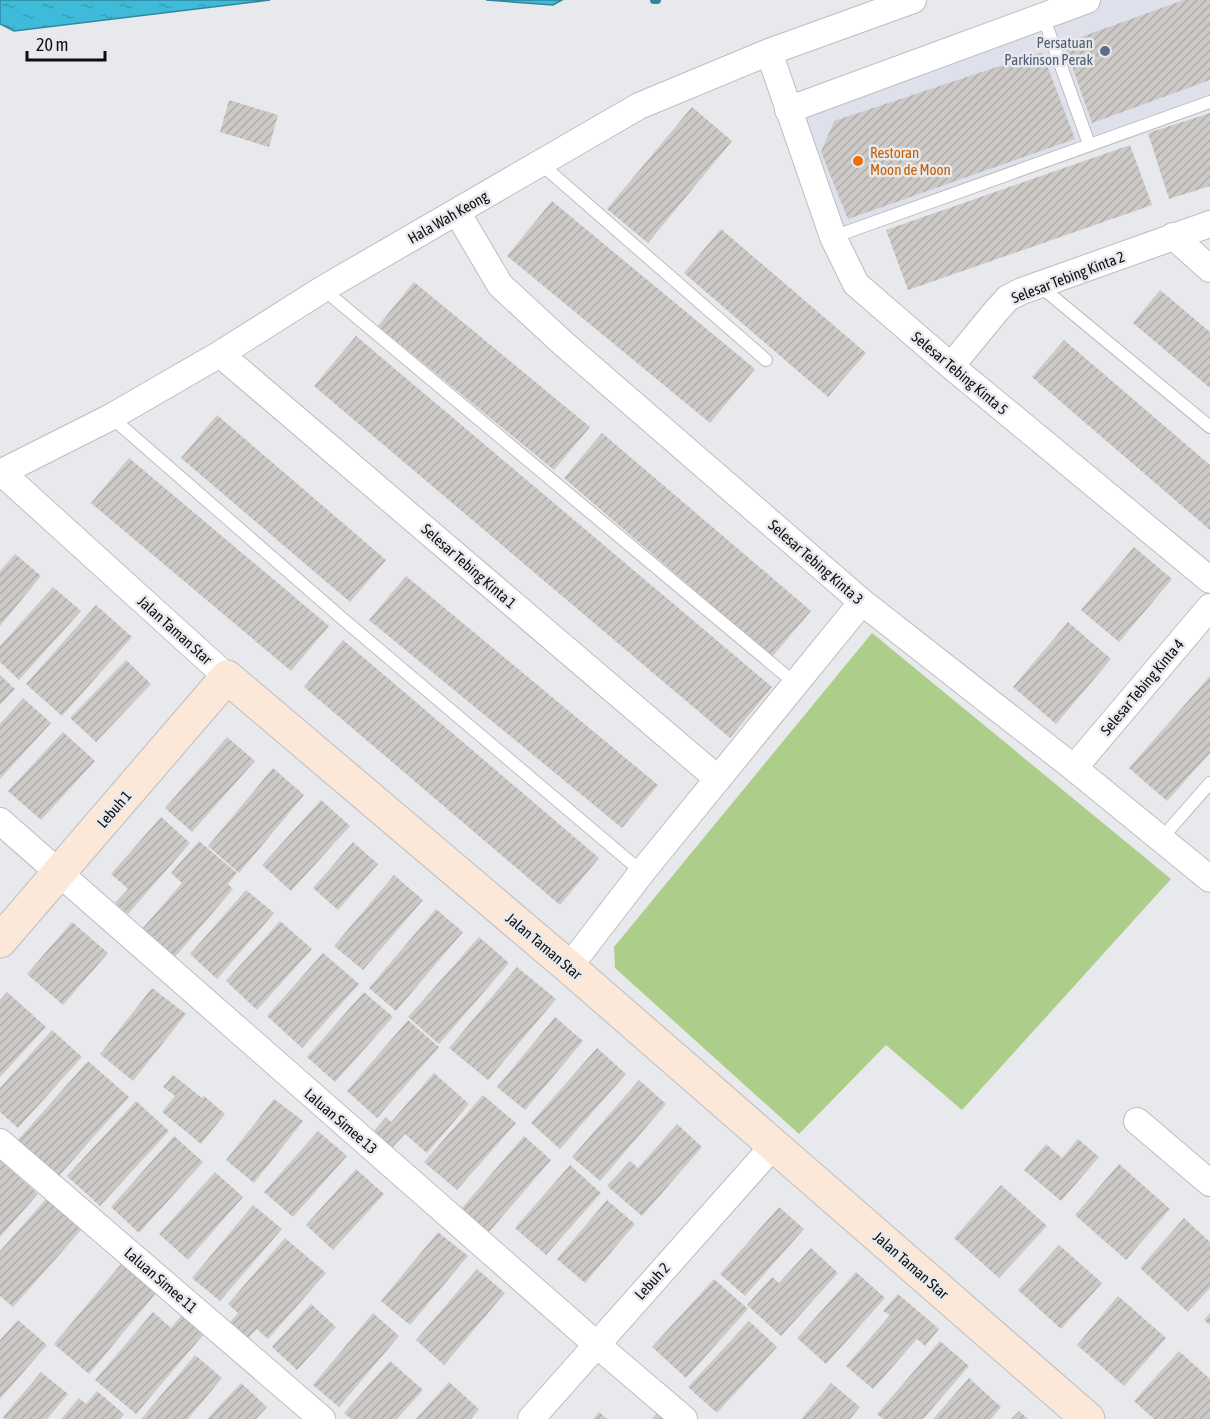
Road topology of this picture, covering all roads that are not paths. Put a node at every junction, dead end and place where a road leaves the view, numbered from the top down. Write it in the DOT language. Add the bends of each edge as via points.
graph roads {
  1 [pos="913,0"];
  2 [pos="1087,0"];
  3 [pos="1043,16"];
  4 [pos="769,52"];
  5 [pos="1210,102"];
  6 [pos="788,110"];
  7 [pos="1089,144"];
  8 [pos="542,164"];
  9 [pos="457,212"];
  10 [pos="1210,224"];
  11 [pos="1173,236"];
  12 [pos="833,237"];
  13 [pos="1210,269"];
  14 [pos="1040,286"];
  15 [pos="323,289"];
  16 [pos="220,354"];
  17 [pos="766,360"];
  18 [pos="951,366"];
  19 [pos="111,417"];
  20 [pos="1210,427"];
  21 [pos="1,473"];
  22 [pos="1210,580"];
  23 [pos="862,602"];
  24 [pos="1210,607"];
  25 [pos="227,677"];
  26 [pos="796,684"];
  27 [pos="1074,768"];
  28 [pos="718,779"];
  29 [pos="1210,783"];
  30 [pos="0,821"];
  31 [pos="1161,839"];
  32 [pos="642,872"];
  33 [pos="58,873"];
  34 [pos="1210,879"];
  35 [pos="0,941"];
  36 [pos="569,967"];
  37 [pos="1137,1121"];
  38 [pos="0,1142"];
  39 [pos="774,1145"];
  40 [pos="1210,1184"];
  41 [pos="596,1344"];
  42 [pos="322,1419"];
  43 [pos="531,1419"];
  44 [pos="684,1419"];
  45 [pos="1088,1419"];
  1 -- 4 [label="street, Hala Wah Keong"];
  2 -- 3 [label="street"];
  3 -- 6 [label="street"];
  3 -- 7 [label="lane"];
  4 -- 6 [label="street, Selesar Tebing Kinta 5"];
  4 -- 8 [label="street, Hala Wah Keong" via="639,106"];
  5 -- 7 [label="lane"];
  6 -- 12 [label="street, Selesar Tebing Kinta 5"];
  7 -- 12 [label="lane"];
  8 -- 9 [label="street, Hala Wah Keong"];
  8 -- 17 [label="lane"];
  9 -- 15 [label="street, Hala Wah Keong"];
  9 -- 23 [label="street, Selesar Tebing Kinta 3" via="500,285"];
  10 -- 11 [label="street, Selesar Tebing Kinta 2"];
  11 -- 13 [label="street"];
  11 -- 14 [label="street, Selesar Tebing Kinta 2"];
  12 -- 18 [label="street, Selesar Tebing Kinta 5" via="859,288"];
  14 -- 18 [label="street, Selesar Tebing Kinta 2" via="1008,298"];
  14 -- 20 [label="lane"];
  15 -- 16 [label="street, Hala Wah Keong"];
  15 -- 26 [label="lane"];
  16 -- 19 [label="street, Hala Wah Keong"];
  16 -- 28 [label="street, Selesar Tebing Kinta 1"];
  18 -- 22 [label="street, Selesar Tebing Kinta 5"];
  19 -- 21 [label="street, Hala Wah Keong"];
  19 -- 32 [label="lane"];
  21 -- 25 [label="street, Jalan Taman Star"];
  23 -- 26 [label="street"];
  23 -- 27 [label="street, Selesar Tebing Kinta 3"];
  24 -- 27 [label="street, Selesar Tebing Kinta 4"];
  25 -- 33 [label="street, Lebuh 1"];
  25 -- 36 [label="street, Jalan Taman Star"];
  26 -- 28 [label="street"];
  27 -- 31 [label="street, Selesar Tebing Kinta 3"];
  28 -- 32 [label="street"];
  29 -- 31 [label="lane"];
  30 -- 33 [label="street, Laluan Simee 13"];
  31 -- 34 [label="street, Selesar Tebing Kinta 3"];
  32 -- 36 [label="street"];
  33 -- 35 [label="street, Lebuh 1"];
  33 -- 41 [label="street, Laluan Simee 13"];
  36 -- 39 [label="street, Jalan Taman Star"];
  37 -- 40 [label="street"];
  38 -- 42 [label="street, Laluan Simee 11"];
  39 -- 41 [label="street, Lebuh 2"];
  39 -- 45 [label="street, Jalan Taman Star"];
  41 -- 43 [label="street, Lebuh 2"];
  41 -- 44 [label="street, Laluan Simee 13"];
}
